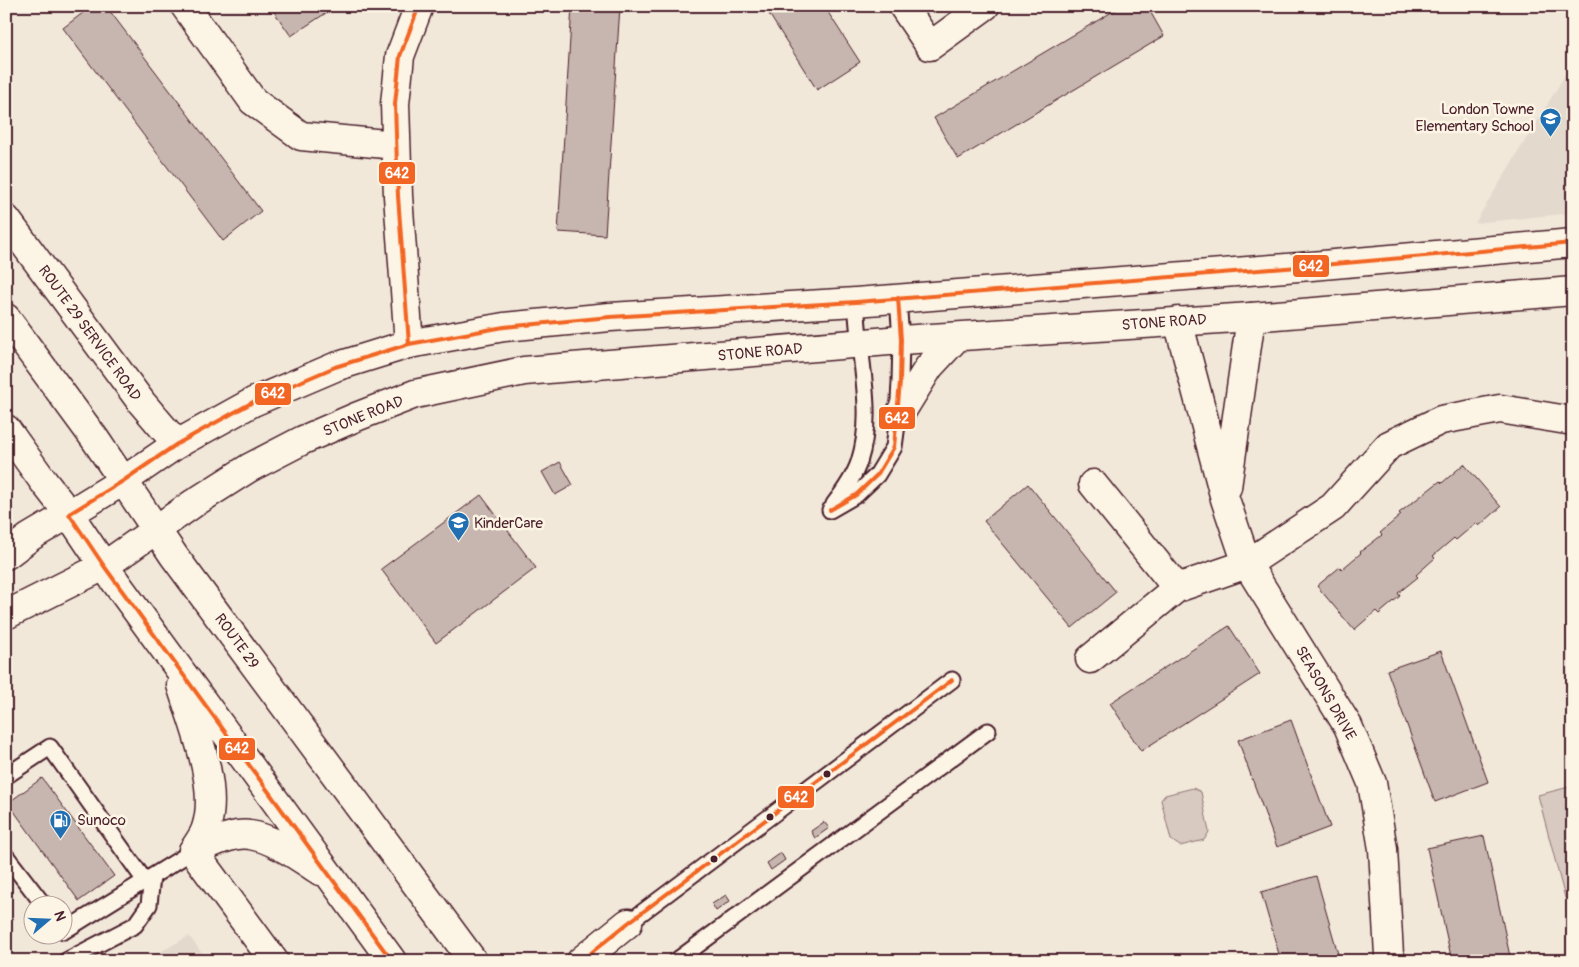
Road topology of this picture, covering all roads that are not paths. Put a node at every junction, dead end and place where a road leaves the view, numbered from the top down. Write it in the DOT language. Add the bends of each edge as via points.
graph roads {
  1 [pos="186,6"];
  2 [pos="419,6"];
  3 [pos="903,6"];
  4 [pos="985,6"];
  5 [pos="396,146"];
  6 [pos="6,219"];
  7 [pos="1573,243"];
  8 [pos="1573,291"];
  9 [pos="898,298"];
  10 [pos="856,302"];
  11 [pos="1251,317"];
  12 [pos="6,318"];
  13 [pos="1178,321"];
  14 [pos="957,337"];
  15 [pos="901,340"];
  16 [pos="410,344"];
  17 [pos="860,344"];
  18 [pos="898,417"];
  19 [pos="1573,421"];
  20 [pos="6,430"];
  21 [pos="177,444"];
  22 [pos="124,481"];
  23 [pos="1094,484"];
  24 [pos="1225,498"];
  25 [pos="69,514"];
  26 [pos="155,529"];
  27 [pos="6,555"];
  28 [pos="1247,564"];
  29 [pos="104,566"];
  30 [pos="1176,588"];
  31 [pos="6,615"];
  32 [pos="1090,659"];
  33 [pos="173,662"];
  34 [pos="952,680"];
  35 [pos="988,731"];
  36 [pos="6,776"];
  37 [pos="193,852"];
  38 [pos="6,856"];
  39 [pos="331,877"];
  40 [pos="149,879"];
  41 [pos="35,894"];
  42 [pos="628,923"];
  43 [pos="72,926"];
  44 [pos="66,961"];
  45 [pos="274,961"];
  46 [pos="392,961"];
  47 [pos="473,961"];
  48 [pos="581,961"];
  49 [pos="676,961"];
  50 [pos="1392,961"];
  1 -- 5 [label="main road" via="253,101 301,136"];
  2 -- 5 [label="main road" via="400,56 395,104"];
  3 -- 4 [label="main road" via="930,46"];
  5 -- 16 [label="main road"];
  6 -- 21 [label="main road, ROUTE 29 SERVICE ROAD" via="142,403"];
  7 -- 9 [label="main road"];
  8 -- 11 [label="main road, STONE ROAD"];
  9 -- 10 [label="main road"];
  9 -- 15 [label="lane"];
  10 -- 16 [label="main road" via="504,327"];
  10 -- 17 [label="lane"];
  11 -- 13 [label="main road, STONE ROAD"];
  11 -- 24 [label="main road, SEASONS DRIVE"];
  12 -- 22 [label="main road, ROUTE 29"];
  13 -- 14 [label="main road, STONE ROAD"];
  13 -- 24 [label="main road, SEASONS DRIVE"];
  14 -- 15 [label="main road, STONE ROAD"];
  14 -- 18 [label="main road" via="929,368"];
  15 -- 17 [label="main road, STONE ROAD"];
  15 -- 18 [label="lane"];
  16 -- 21 [label="main road" via="335,367 253,402"];
  17 -- 18 [label="lane" via="866,391 865,440 859,463 830,510 856,495 877,475 894,447"];
  17 -- 26 [label="main road, STONE ROAD" via="524,371 415,394 295,444 249,468"];
  19 -- 28 [label="main road" via="1500,409 1441,420 1389,445 1333,507"];
  20 -- 25 [label="main road"];
  21 -- 22 [label="main road"];
  22 -- 25 [label="main road"];
  22 -- 26 [label="main road, ROUTE 29"];
  23 -- 30 [label="main road"];
  24 -- 28 [label="main road, SEASONS DRIVE"];
  25 -- 27 [label="main road"];
  25 -- 29 [label="main road"];
  26 -- 29 [label="main road, STONE ROAD"];
  26 -- 47 [label="main road, ROUTE 29"];
  28 -- 30 [label="main road"];
  28 -- 50 [label="main road, SEASONS DRIVE" via="1348,726 1372,783 1383,849 1389,955"];
  29 -- 31 [label="main road, STONE ROAD"];
  29 -- 33 [label="main road"];
  30 -- 32 [label="main road"];
  33 -- 37 [label="main road" via="200,746 211,795 206,828"];
  33 -- 39 [label="main road"];
  34 -- 42 [label="lane"];
  35 -- 49 [label="lane"];
  36 -- 40 [label="lane" via="50,747"];
  37 -- 39 [label="main road" via="223,838 249,835 278,845"];
  37 -- 40 [label="lane"];
  37 -- 45 [label="main road"];
  38 -- 41 [label="lane"];
  39 -- 46 [label="main road"];
  40 -- 43 [label="lane"];
  40 -- 44 [label="lane" via="149,905 135,925"];
  42 -- 48 [label="main road"];
}
